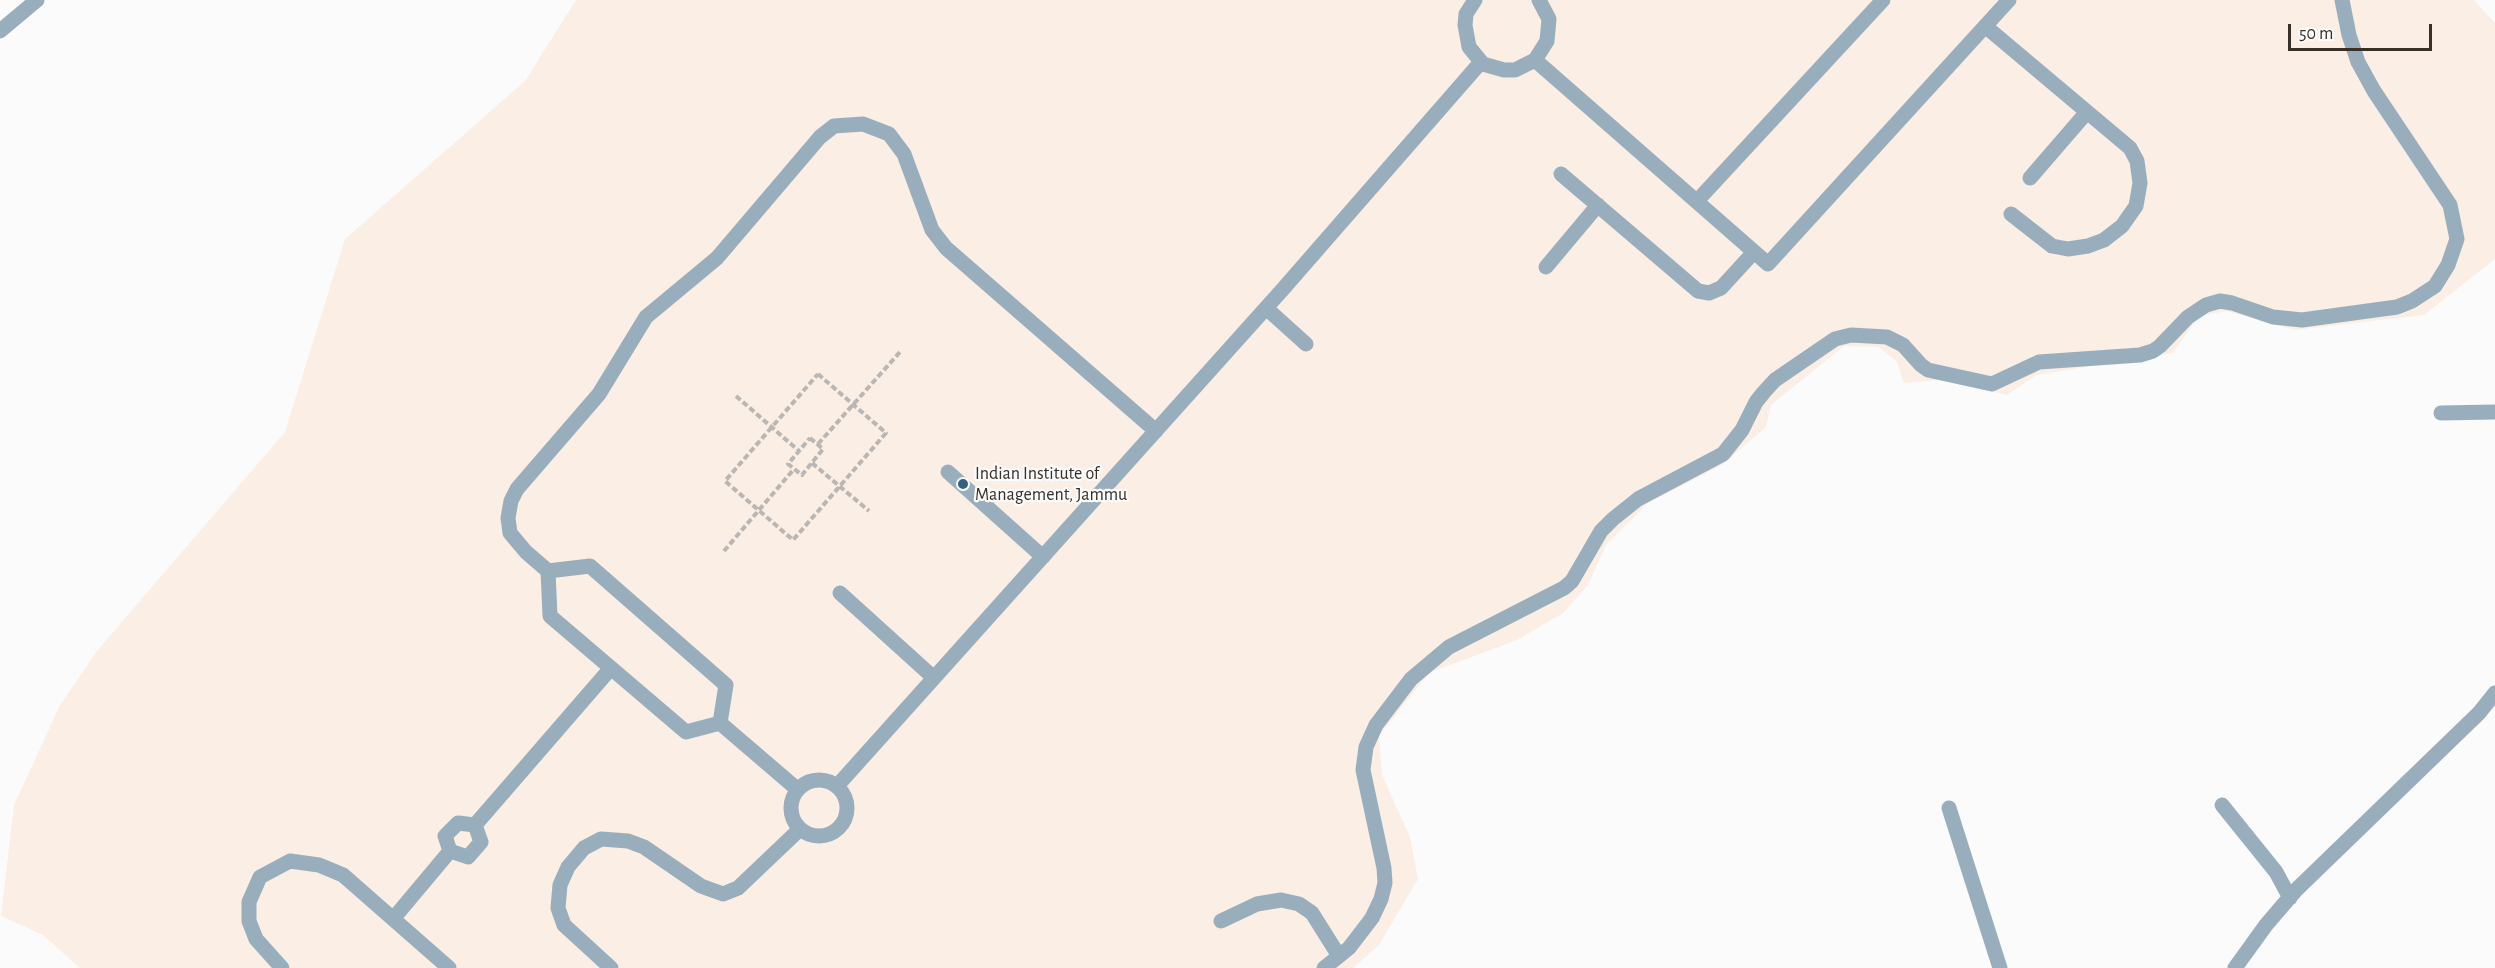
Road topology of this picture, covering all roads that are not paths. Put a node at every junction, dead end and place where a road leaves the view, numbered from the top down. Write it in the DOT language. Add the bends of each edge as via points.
graph roads {
  1 [pos="37,0"];
  2 [pos="1475,0"];
  3 [pos="1539,0"];
  4 [pos="1883,0"];
  5 [pos="2009,0"];
  6 [pos="2342,0"];
  7 [pos="1985,26"];
  8 [pos="0,31"];
  9 [pos="1535,60"];
  10 [pos="1481,62"];
  11 [pos="2087,112"];
  12 [pos="1561,174"];
  13 [pos="2030,178"];
  14 [pos="1696,201"];
  15 [pos="1598,205"];
  16 [pos="2011,214"];
  17 [pos="1754,252"];
  18 [pos="1546,267"];
  19 [pos="1266,308"];
  20 [pos="1306,344"];
  21 [pos="2495,412"];
  22 [pos="2441,413"];
  23 [pos="1156,431"];
  24 [pos="948,472"];
  25 [pos="1043,557"];
  26 [pos="548,571"];
  27 [pos="840,593"];
  28 [pos="611,668"];
  29 [pos="934,678"];
  30 [pos="2495,693"];
  31 [pos="720,723"];
  32 [pos="837,786"];
  33 [pos="797,789"];
  34 [pos="2222,805"];
  35 [pos="1949,808"];
  36 [pos="475,825"];
  37 [pos="800,829"];
  38 [pos="450,851"];
  39 [pos="2290,898"];
  40 [pos="393,919"];
  41 [pos="1221,921"];
  42 [pos="1339,956"];
  43 [pos="282,968"];
  44 [pos="449,968"];
  45 [pos="611,968"];
  46 [pos="1324,968"];
  47 [pos="2000,968"];
  48 [pos="2235,968"];
  1 -- 8 [label="street"];
  2 -- 10 [label="street" via="1466,14 1465,36 1468,47"];
  3 -- 9 [label="street" via="1549,19 1549,30"];
  4 -- 14 [label="street"];
  5 -- 7 [label="street"];
  6 -- 42 [label="street" via="2358,62 2450,205 2457,239 2435,286 2397,307 2301,320 2273,317 2220,301 2188,317 2160,346 2140,355 2040,362 1992,384 1928,369 1903,345 1887,337 1851,334 1835,339 1775,380 1755,402 1742,430 1723,454 1638,499 1613,519 1564,588 1449,647 1411,679 1376,725 1366,747 1363,770 1385,883 1372,918"];
  7 -- 11 [label="street"];
  7 -- 17 [label="street" via="1768,264"];
  9 -- 10 [label="street" via="1515,70 1493,68"];
  9 -- 14 [label="street"];
  10 -- 19 [label="street"];
  11 -- 13 [label="street"];
  11 -- 16 [label="street" via="2130,148 2137,161 2140,183 2136,206 2122,226 2104,240 2068,249 2052,246"];
  12 -- 15 [label="street"];
  14 -- 17 [label="street"];
  15 -- 17 [label="street" via="1698,291 1709,293 1721,288"];
  15 -- 18 [label="street"];
  19 -- 20 [label="street"];
  19 -- 23 [label="street"];
  21 -- 22 [label="street"];
  23 -- 25 [label="street"];
  23 -- 26 [label="street" via="946,248 932,230 904,154 889,134 863,123 834,126 717,258 646,317 599,394 517,489 508,518 510,533"];
  24 -- 25 [label="street"];
  25 -- 29 [label="street"];
  26 -- 28 [label="street" via="550,616"];
  26 -- 31 [label="street" via="590,566 717,677 726,685"];
  27 -- 29 [label="street"];
  28 -- 31 [label="street" via="686,732"];
  28 -- 36 [label="street"];
  29 -- 32 [label="street"];
  30 -- 39 [label="street"];
  31 -- 33 [label="street"];
  32 -- 33 [label="street" via="816,779"];
  32 -- 37 [label="street" via="847,806 840,826 821,836"];
  33 -- 37 [label="street" via="791,810"];
  34 -- 39 [label="street" via="2276,872"];
  35 -- 47 [label="street"];
  36 -- 38 [label="street" via="458,823 445,836"];
  36 -- 38 [label="street" via="481,842 468,857"];
  37 -- 45 [label="street" via="738,888 723,894 700,886 636,844 601,839 584,848 568,867 560,885 558,908 564,925"];
  38 -- 40 [label="street"];
  39 -- 48 [label="street"];
  40 -- 43 [label="street" via="343,875 319,865 290,861 260,877 249,902 249,921 256,939"];
  40 -- 44 [label="street"];
  41 -- 42 [label="street" via="1257,904 1281,900 1299,904 1312,913"];
  42 -- 46 [label="street"];
}
